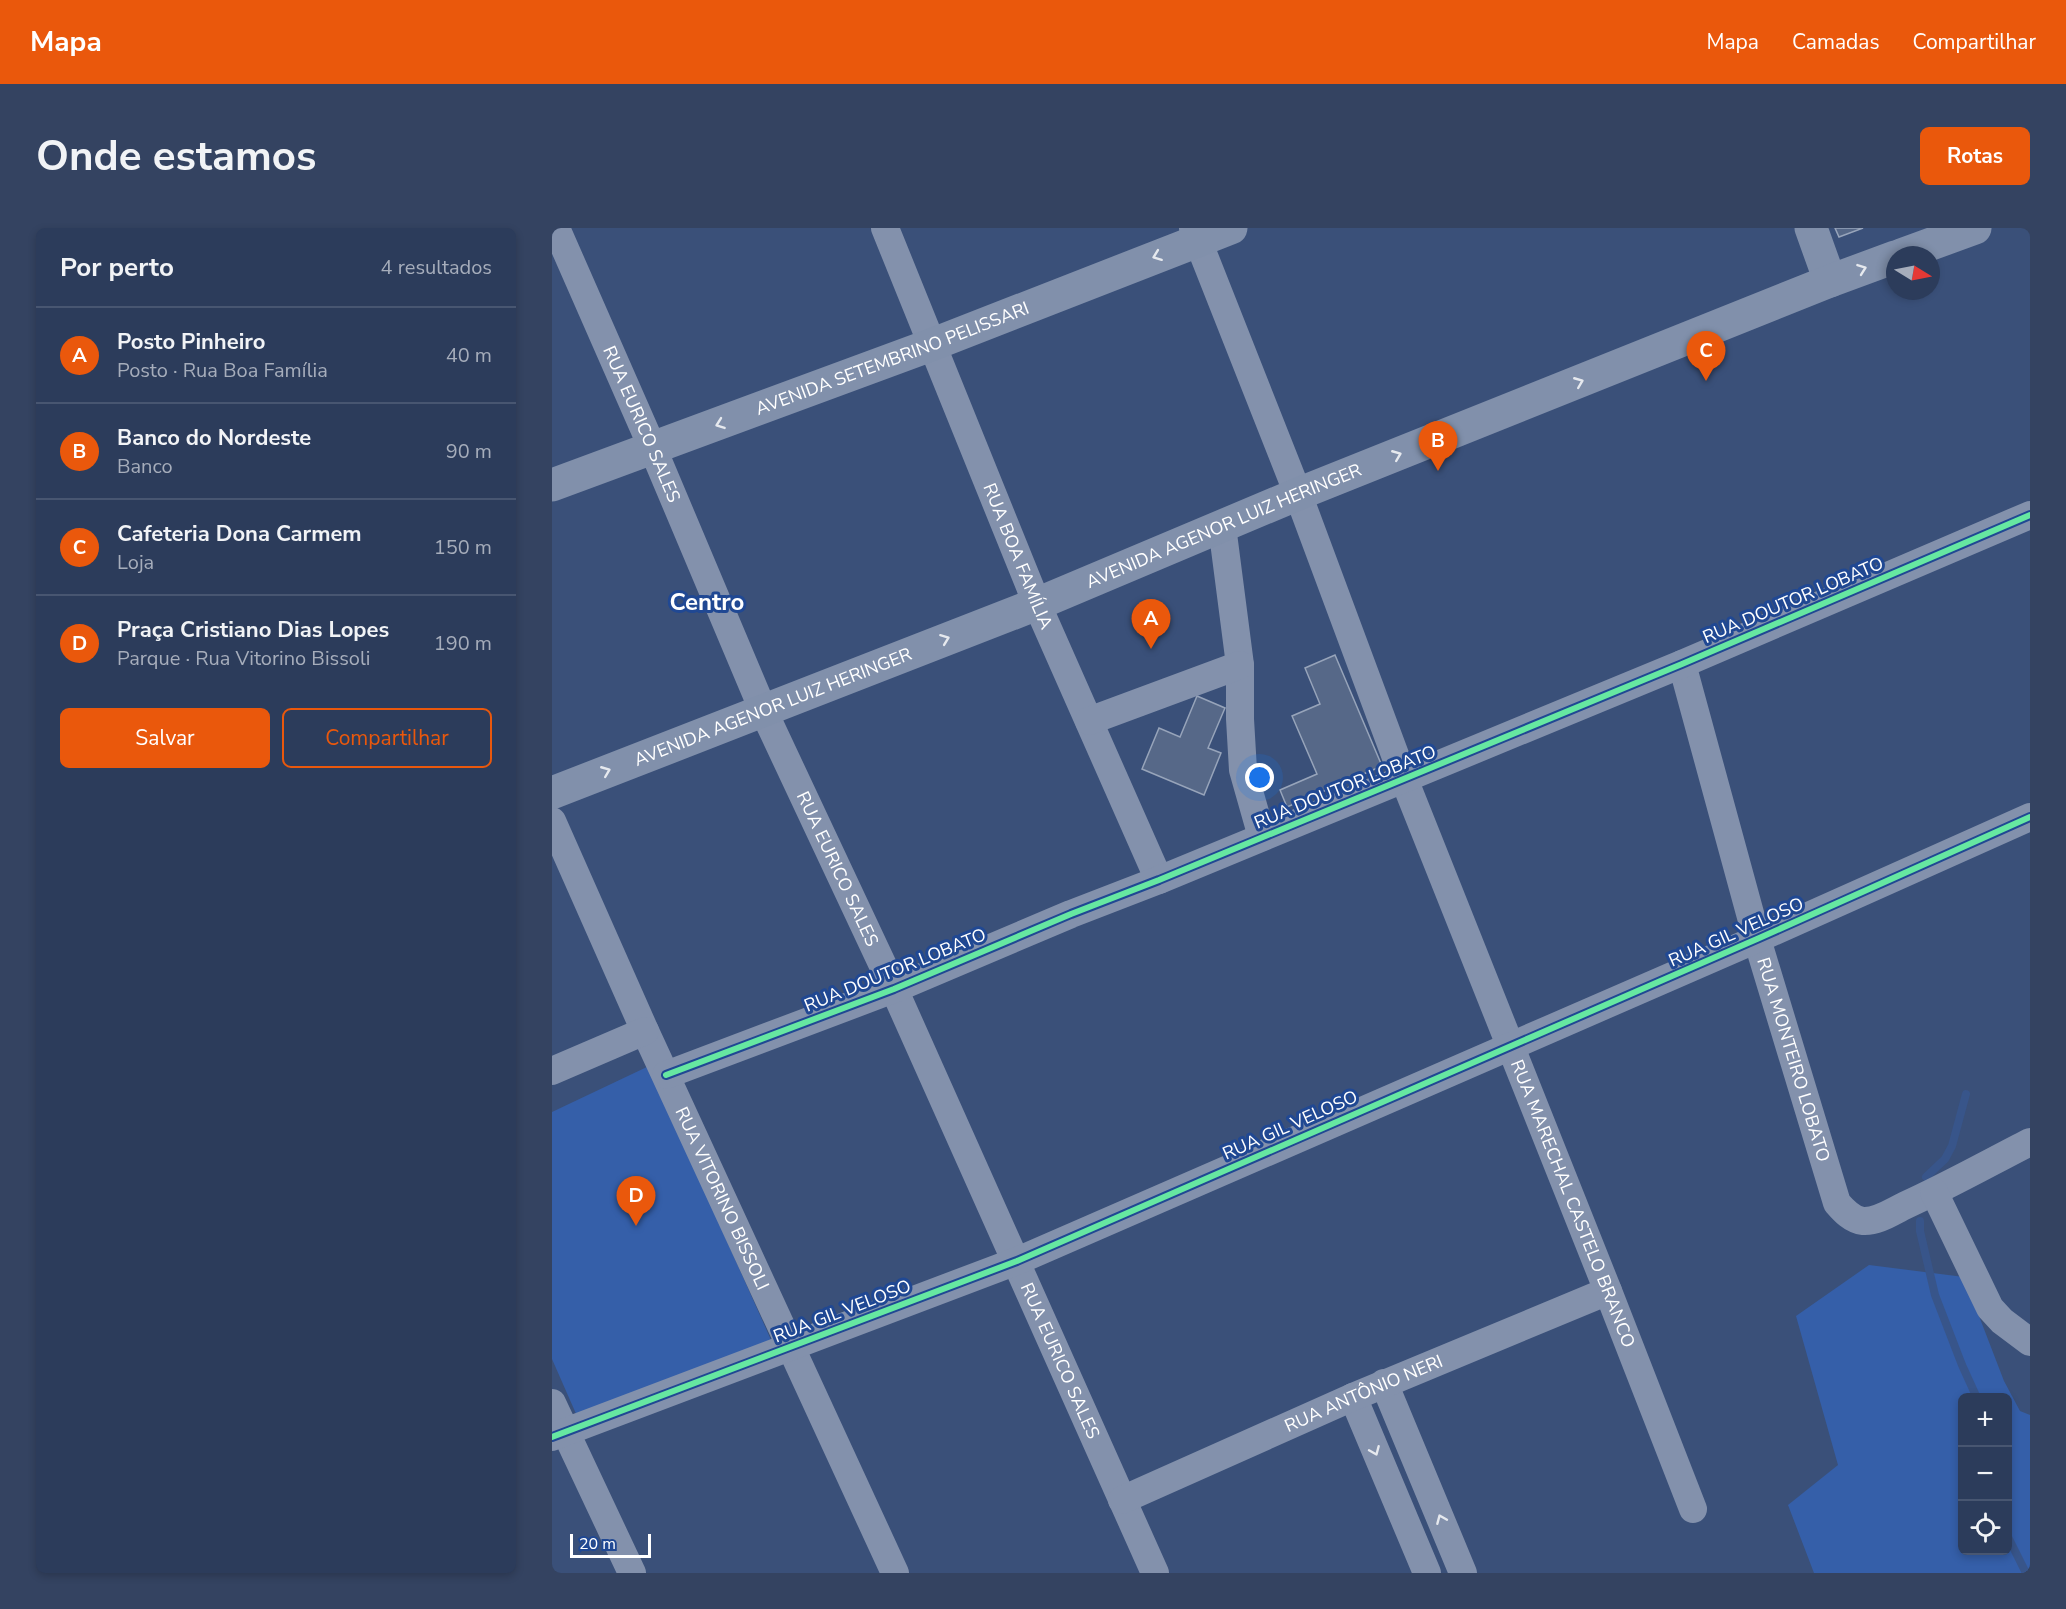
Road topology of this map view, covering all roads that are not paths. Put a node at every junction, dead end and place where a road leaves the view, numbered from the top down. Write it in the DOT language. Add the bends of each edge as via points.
graph roads {
  1 [pos="556,228"];
  2 [pos="885,228"];
  3 [pos="1231,228"];
  4 [pos="1811,228"];
  5 [pos="1975,228"];
  6 [pos="1195,234"];
  7 [pos="1935,235"];
  8 [pos="1916,246"];
  9 [pos="1886,260"];
  10 [pos="1830,281"];
  11 [pos="931,345"];
  12 [pos="653,449"];
  13 [pos="552,485"];
  14 [pos="1298,494"];
  15 [pos="2030,514"];
  16 [pos="1222,526"];
  17 [pos="1037,604"];
  18 [pos="1682,664"];
  19 [pos="1240,665"];
  20 [pos="763,710"];
  21 [pos="1089,721"];
  22 [pos="1404,779"];
  23 [pos="552,792"];
  24 [pos="2030,817"];
  25 [pos="552,821"];
  26 [pos="1263,837"];
  27 [pos="1159,880"];
  28 [pos="1757,939"];
  29 [pos="894,989"];
  30 [pos="645,1031"];
  31 [pos="1509,1046"];
  32 [pos="552,1071"];
  33 [pos="666,1075"];
  34 [pos="2030,1142"];
  35 [pos="1934,1192"];
  36 [pos="1017,1261"];
  37 [pos="1608,1291"];
  38 [pos="2030,1342"];
  39 [pos="791,1347"];
  40 [pos="1384,1383"];
  41 [pos="1353,1397"];
  42 [pos="552,1403"];
  43 [pos="559,1434"];
  44 [pos="1122,1500"];
  45 [pos="1693,1509"];
  46 [pos="632,1573"];
  47 [pos="895,1573"];
  48 [pos="1155,1573"];
  49 [pos="1427,1573"];
  50 [pos="1463,1573"];
  1 -- 12 [label="street, RUA EURICO SALES"];
  2 -- 11 [label="street, RUA BOA FAMÍLIA"];
  3 -- 6 [label="main road, AVENIDA SETEMBRINO PELISSARI"];
  4 -- 10 [label="main road"];
  5 -- 7 [label="main road"];
  6 -- 11 [label="main road, AVENIDA SETEMBRINO PELISSARI, one-way"];
  6 -- 14 [label="street, RUA MARECHAL CASTELO BRANCO"];
  7 -- 8 [label="main road"];
  10 -- 9 [label="main road, AVENIDA AGENOR LUIZ HERINGER, one-way"];
  14 -- 10 [label="main road, AVENIDA AGENOR LUIZ HERINGER, one-way"];
  11 -- 12 [label="main road, AVENIDA SETEMBRINO PELISSARI, one-way"];
  11 -- 17 [label="street, RUA BOA FAMÍLIA"];
  12 -- 13 [label="main road, AVENIDA SETEMBRINO PELISSARI"];
  12 -- 20 [label="street, RUA EURICO SALES"];
  14 -- 16 [label="main road, AVENIDA AGENOR LUIZ HERINGER"];
  14 -- 22 [label="street, RUA MARECHAL CASTELO BRANCO"];
  15 -- 18 [label="street, RUA DOUTOR LOBATO"];
  16 -- 17 [label="main road, AVENIDA AGENOR LUIZ HERINGER"];
  16 -- 19 [label="street"];
  20 -- 17 [label="main road, AVENIDA AGENOR LUIZ HERINGER, one-way"];
  17 -- 21 [label="street, RUA BOA FAMÍLIA"];
  18 -- 22 [label="street, RUA DOUTOR LOBATO"];
  18 -- 28 [label="street, RUA MONTEIRO LOBATO"];
  19 -- 21 [label="street"];
  19 -- 26 [label="street" via="1243,770"];
  23 -- 20 [label="main road, AVENIDA AGENOR LUIZ HERINGER, one-way"];
  20 -- 29 [label="street, RUA EURICO SALES"];
  21 -- 27 [label="street, RUA BOA FAMÍLIA"];
  22 -- 26 [label="street, RUA DOUTOR LOBATO"];
  22 -- 31 [label="street, RUA MARECHAL CASTELO BRANCO"];
  24 -- 28 [label="street, RUA GIL VELOSO"];
  25 -- 30 [label="street, RUA VITORINO BISSOLI"];
  26 -- 27 [label="street, RUA DOUTOR LOBATO"];
  27 -- 29 [label="street, RUA DOUTOR LOBATO"];
  28 -- 31 [label="street, RUA GIL VELOSO"];
  28 -- 35 [label="street, RUA MONTEIRO LOBATO" via="1837,1203 1854,1218 1874,1220"];
  29 -- 33 [label="street, RUA DOUTOR LOBATO"];
  29 -- 36 [label="street, RUA EURICO SALES"];
  30 -- 32 [label="street"];
  30 -- 33 [label="street, RUA VITORINO BISSOLI"];
  31 -- 36 [label="street, RUA GIL VELOSO"];
  31 -- 37 [label="street, RUA MARECHAL CASTELO BRANCO"];
  33 -- 39 [label="street, RUA VITORINO BISSOLI"];
  34 -- 35 [label="street"];
  35 -- 38 [label="street" via="1990,1308"];
  36 -- 39 [label="street, RUA GIL VELOSO"];
  36 -- 44 [label="street, RUA EURICO SALES"];
  37 -- 40 [label="street, RUA ANTÔNIO NERI"];
  37 -- 45 [label="street, RUA MARECHAL CASTELO BRANCO"];
  39 -- 43 [label="street, RUA GIL VELOSO"];
  39 -- 47 [label="street, RUA VITORINO BISSOLI"];
  40 -- 41 [label="street, RUA ANTÔNIO NERI"];
  50 -- 40 [label="street, one-way"];
  41 -- 44 [label="street, RUA ANTÔNIO NERI"];
  41 -- 49 [label="street, one-way"];
  42 -- 43 [label="street"];
  43 -- 46 [label="street"];
  44 -- 48 [label="street, RUA EURICO SALES"];
}
